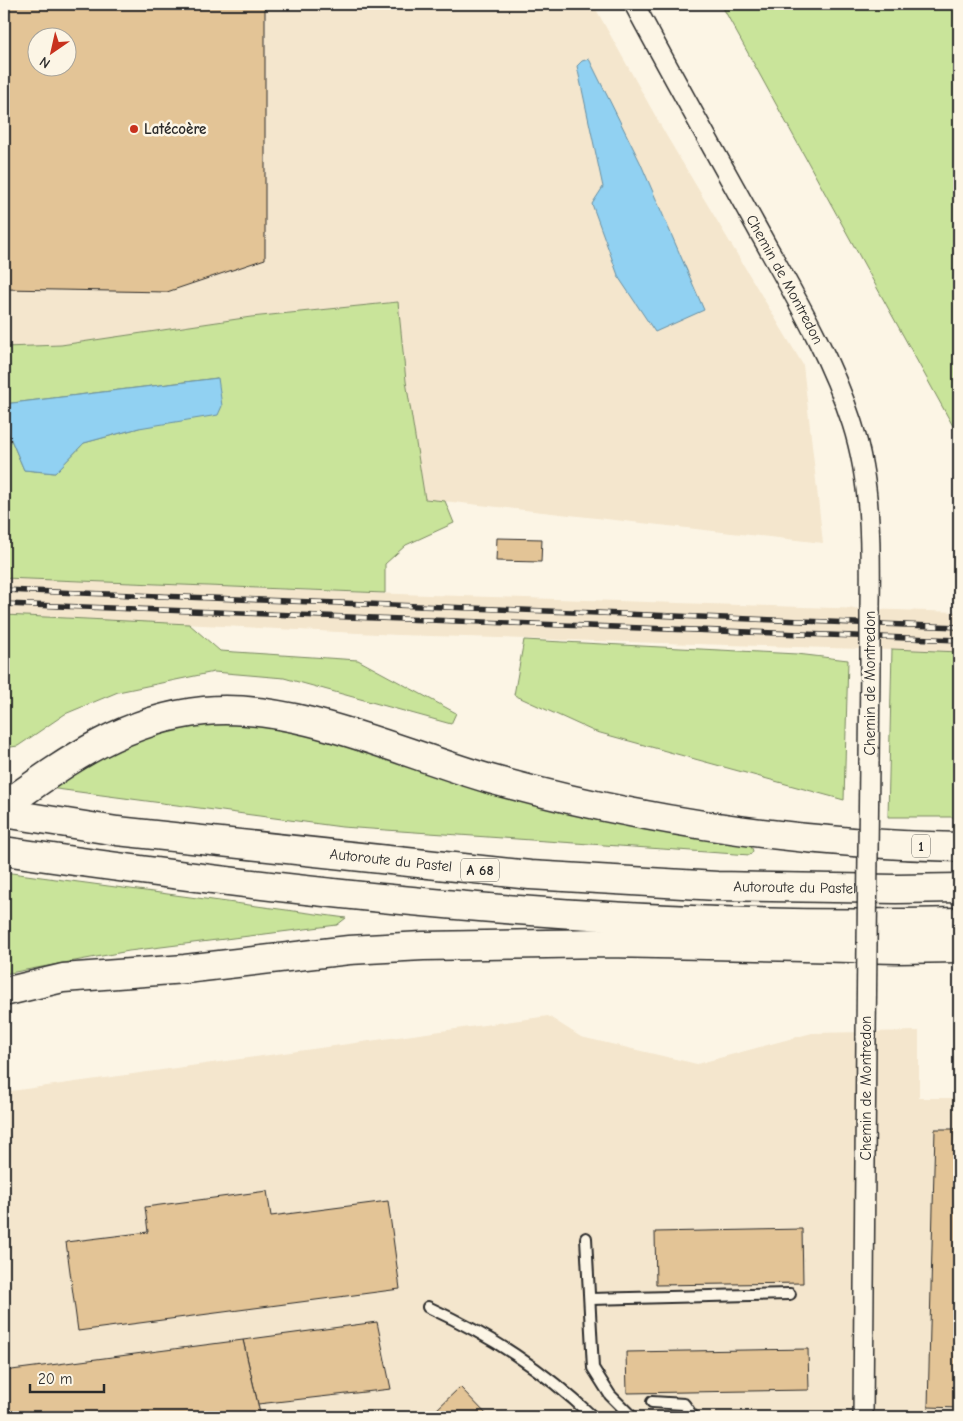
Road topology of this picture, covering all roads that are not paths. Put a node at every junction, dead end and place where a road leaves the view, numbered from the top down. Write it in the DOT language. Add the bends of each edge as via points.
graph roads {
  1 [pos="634,4"];
  2 [pos="4,806"];
  3 [pos="4,813"];
  4 [pos="959,847"];
  5 [pos="4,851"];
  6 [pos="959,888"];
  7 [pos="959,922"];
  8 [pos="959,948"];
  9 [pos="4,992"];
  10 [pos="586,1238"];
  11 [pos="790,1294"];
  12 [pos="590,1299"];
  13 [pos="428,1308"];
  14 [pos="652,1402"];
  15 [pos="593,1417"];
  16 [pos="632,1417"];
  17 [pos="693,1417"];
  18 [pos="864,1417"];
  1 -- 18 [label="street, Chemin de Montredon, bridge" via="787,282 832,371 852,424 863,473 871,533"];
  2 -- 4 [label="highway, 1" via="71,758 117,733 166,716 206,710 244,711 338,729 489,779 650,817 766,836 883,846"];
  3 -- 6 [label="highway, Autoroute du Pastel / A 68" via="117,831 530,875 717,886"];
  5 -- 7 [label="highway" via="184,877 439,904 661,920"];
  8 -- 9 [label="highway" via="607,943 423,946 349,950 185,969 63,978"];
  10 -- 12 [label="lane"];
  11 -- 12 [label="lane"];
  12 -- 16 [label="lane" via="593,1368 610,1395"];
  13 -- 15 [label="lane" via="474,1328 504,1346"];
  14 -- 17 [label="lane" via="684,1404"];
}
